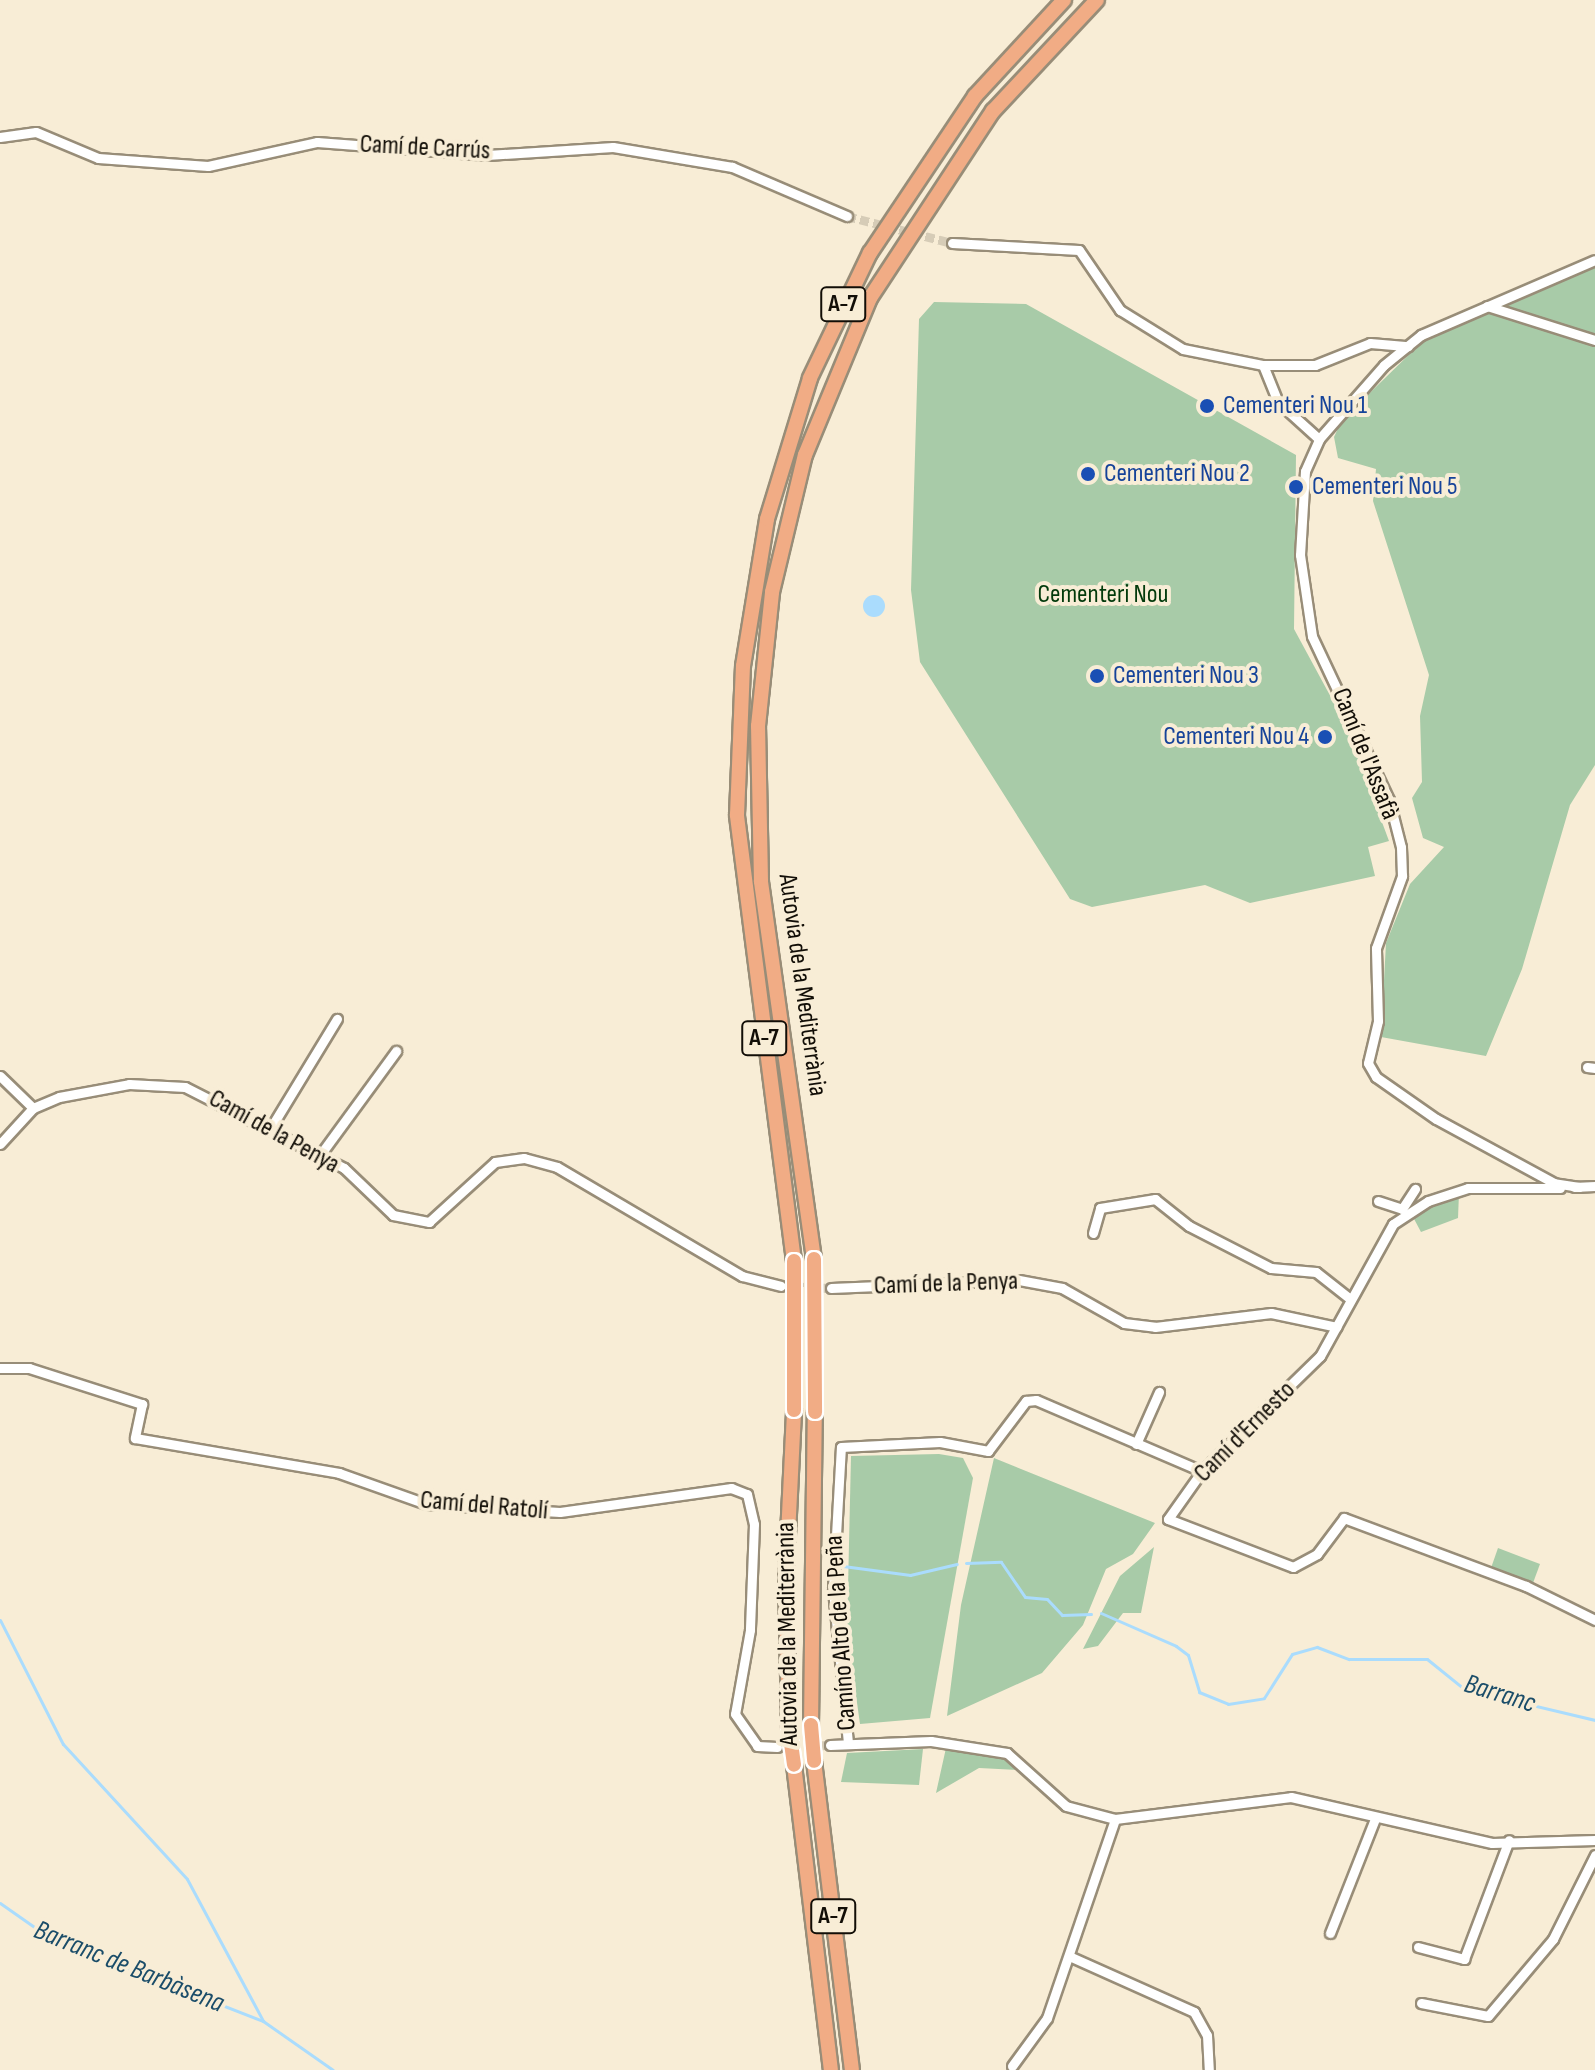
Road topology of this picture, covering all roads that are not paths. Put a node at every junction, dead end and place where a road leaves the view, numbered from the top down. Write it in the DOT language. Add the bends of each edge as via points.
graph roads {
  1 [pos="1064,0"];
  2 [pos="1097,0"];
  3 [pos="0,137"];
  4 [pos="847,216"];
  5 [pos="952,243"];
  6 [pos="1595,260"];
  7 [pos="1487,306"];
  8 [pos="1595,340"];
  9 [pos="1408,346"];
  10 [pos="1263,365"];
  11 [pos="1319,439"];
  12 [pos="337,1019"];
  13 [pos="396,1051"];
  14 [pos="0,1076"];
  15 [pos="33,1108"];
  16 [pos="270,1129"];
  17 [pos="0,1144"];
  18 [pos="320,1155"];
  19 [pos="1595,1186"];
  20 [pos="1579,1187"];
  21 [pos="1415,1189"];
  22 [pos="1378,1201"];
  23 [pos="1402,1209"];
  24 [pos="1396,1221"];
  25 [pos="1093,1233"];
  26 [pos="781,1286"];
  27 [pos="831,1288"];
  28 [pos="1349,1298"];
  29 [pos="1337,1327"];
  30 [pos="0,1368"];
  31 [pos="1159,1392"];
  32 [pos="1136,1444"];
  33 [pos="1202,1471"];
  34 [pos="1595,1620"];
  35 [pos="848,1743"];
  36 [pos="830,1745"];
  37 [pos="772,1748"];
  38 [pos="1115,1819"];
  39 [pos="1375,1819"];
  40 [pos="1509,1840"];
  41 [pos="1595,1840"];
  42 [pos="1595,1855"];
  43 [pos="1330,1933"];
  44 [pos="1418,1947"];
  45 [pos="1069,1956"];
  46 [pos="1421,2003"];
  47 [pos="1012,2066"];
  48 [pos="831,2070"];
  49 [pos="852,2070"];
  50 [pos="1209,2070"];
  1 -- 48 [label="highway, Autovia de la Mediterrània / A-7, bridge" via="946,135 836,319 767,519 743,666 737,815 794,1261 786,1576 789,1729"];
  2 -- 49 [label="highway, Autovia de la Mediterrània / A-7, bridge" via="993,111 870,298 805,455 772,592 763,667 758,815 814,1259 811,1725"];
  3 -- 4 [label="street, Camí de Carrús" via="36,132 98,158 208,166 317,142 487,155 613,147 732,167"];
  5 -- 10 [label="street" via="1079,250 1130,319 1183,349"];
  6 -- 7 [label="street"];
  7 -- 8 [label="street"];
  7 -- 9 [label="street"];
  9 -- 10 [label="street" via="1370,343 1315,365"];
  9 -- 11 [label="street"];
  10 -- 11 [label="street" via="1278,402"];
  11 -- 20 [label="street, Camí de l'Assafà" via="1305,471 1302,589 1312,636 1389,800 1401,847 1402,876 1376,948 1378,1021 1368,1063 1376,1077 1436,1119 1554,1183"];
  12 -- 16 [label="street"];
  13 -- 18 [label="street"];
  14 -- 15 [label="street"];
  15 -- 16 [label="street, Camí de la Penya" via="89,1089 185,1087"];
  15 -- 17 [label="street, Camí de la Penya"];
  16 -- 18 [label="street, Camí de la Penya"];
  18 -- 26 [label="street, Camí de la Penya" via="393,1215 429,1222 495,1162 546,1164 703,1256"];
  19 -- 20 [label="street"];
  20 -- 24 [label="street" via="1468,1188"];
  21 -- 23 [label="street, Camí d'Ernesto"];
  22 -- 23 [label="street"];
  23 -- 24 [label="street, Camí d'Ernesto"];
  24 -- 28 [label="street, Camí d'Ernesto"];
  25 -- 28 [label="street" via="1100,1208 1155,1199 1189,1226 1271,1268 1316,1272"];
  27 -- 29 [label="street, Camí de la Penya" via="1019,1280 1062,1288 1124,1323 1155,1327 1271,1313"];
  28 -- 29 [label="street, Camí d'Ernesto"];
  29 -- 33 [label="street, Camí d'Ernesto" via="1320,1356"];
  30 -- 37 [label="street, Camí del Ratolí" via="29,1368 142,1404 135,1438 339,1473 426,1504 560,1512 731,1488 747,1494 754,1524 750,1630 735,1714 745,1735"];
  31 -- 32 [label="street"];
  32 -- 33 [label="street, Camíno Alto de la Peña"];
  32 -- 35 [label="street, Camíno Alto de la Peña" via="1036,1400 1026,1401 988,1451 940,1442 841,1447 833,1589"];
  33 -- 34 [label="street, Camí d'Ernesto" via="1168,1519 1275,1565 1306,1565 1344,1518 1526,1586"];
  35 -- 36 [label="street"];
  35 -- 38 [label="street" via="931,1741 1007,1753 1066,1806"];
  38 -- 39 [label="street" via="1291,1797"];
  38 -- 45 [label="street"];
  39 -- 40 [label="street"];
  39 -- 43 [label="street"];
  40 -- 41 [label="street"];
  40 -- 44 [label="street" via="1464,1959"];
  42 -- 46 [label="street" via="1553,1939 1488,2016"];
  45 -- 47 [label="street" via="1047,2018"];
  45 -- 50 [label="street" via="1194,2012 1204,2024"];
}
